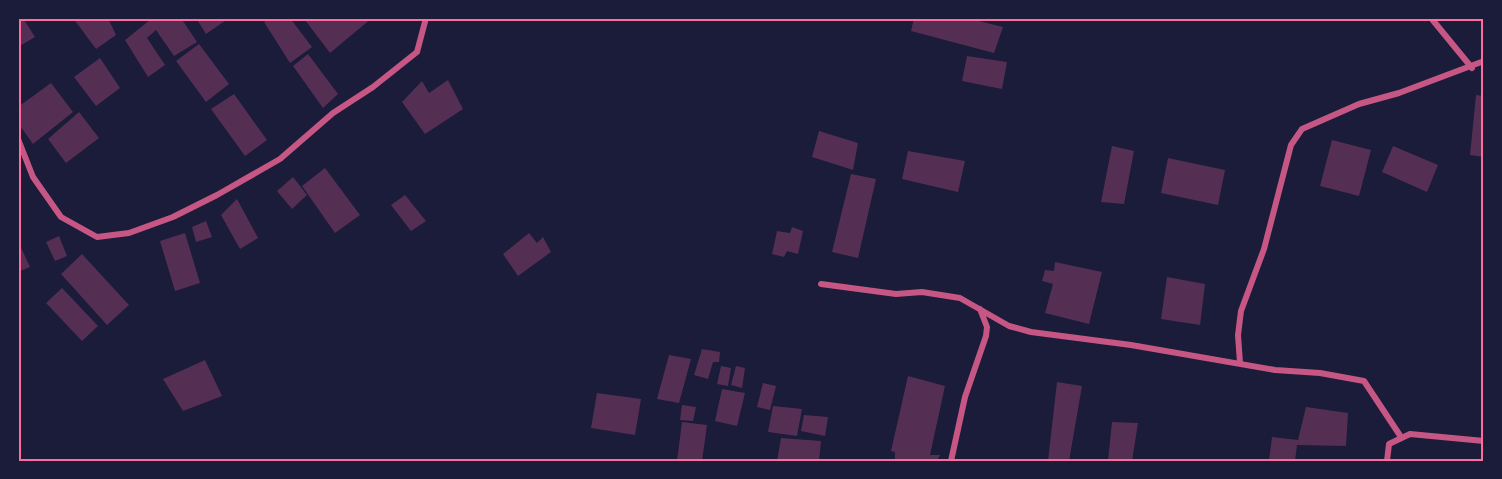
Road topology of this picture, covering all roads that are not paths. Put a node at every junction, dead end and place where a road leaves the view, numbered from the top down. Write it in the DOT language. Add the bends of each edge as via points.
graph roads {
  1 [pos="426,18"];
  2 [pos="1431,18"];
  3 [pos="1484,61"];
  4 [pos="1472,68"];
  5 [pos="18,140"];
  6 [pos="820,284"];
  7 [pos="980,308"];
  8 [pos="1240,363"];
  9 [pos="1401,437"];
  10 [pos="1484,441"];
  11 [pos="951,461"];
  12 [pos="1387,461"];
  1 -- 5 [label="street" via="417,52 374,87 333,113 280,159 217,195 129,233 97,237 61,217 33,177"];
  2 -- 4 [label="street"];
  3 -- 4 [label="street"];
  4 -- 8 [label="street" via="1359,104 1302,129 1291,145 1264,249 1241,311"];
  6 -- 7 [label="street" via="896,294 944,295"];
  7 -- 8 [label="street" via="1009,326 1031,332"];
  7 -- 11 [label="street" via="986,336 965,397"];
  8 -- 9 [label="street" via="1364,381"];
  9 -- 10 [label="street" via="1418,434"];
  9 -- 12 [label="street" via="1389,444"];
}
